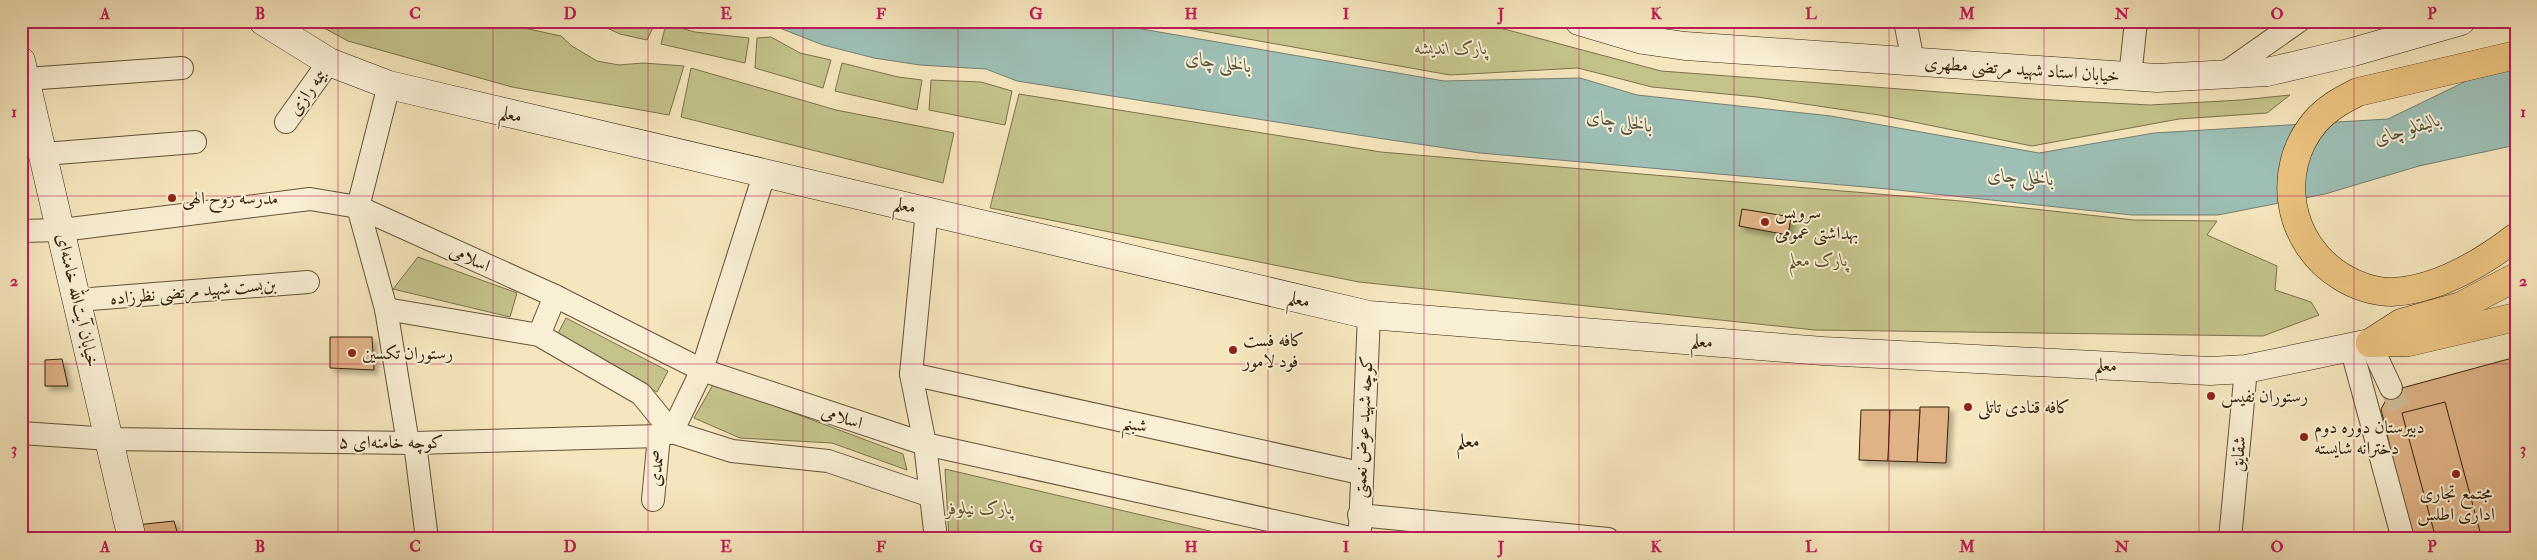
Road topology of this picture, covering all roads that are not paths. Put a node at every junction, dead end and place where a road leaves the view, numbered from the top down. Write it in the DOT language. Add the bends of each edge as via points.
graph roads {
  1 [pos="263,21"];
  2 [pos="1579,21"];
  3 [pos="1904,21"];
  4 [pos="2136,21"];
  5 [pos="2299,21"];
  6 [pos="2461,21"];
  7 [pos="2516,55"];
  8 [pos="1913,61"];
  9 [pos="329,62"];
  10 [pos="182,68"];
  11 [pos="24,70"];
  12 [pos="2222,75"];
  13 [pos="2130,77"];
  14 [pos="388,85"];
  15 [pos="286,122"];
  16 [pos="195,142"];
  17 [pos="44,154"];
  18 [pos="764,175"];
  19 [pos="358,207"];
  20 [pos="927,210"];
  21 [pos="21,230"];
  22 [pos="62,230"];
  23 [pos="2516,237"];
  24 [pos="2516,277"];
  25 [pos="308,282"];
  26 [pos="554,296"];
  27 [pos="78,300"];
  28 [pos="386,309"];
  29 [pos="1368,315"];
  30 [pos="2516,317"];
  31 [pos="539,335"];
  32 [pos="2360,345"];
  33 [pos="2246,369"];
  34 [pos="702,370"];
  35 [pos="911,374"];
  36 [pos="2391,388"];
  37 [pos="21,433"];
  38 [pos="666,434"];
  39 [pos="110,439"];
  40 [pos="411,443"];
  41 [pos="925,444"];
  42 [pos="1360,473"];
  43 [pos="931,496"];
  44 [pos="653,500"];
  45 [pos="1359,515"];
  46 [pos="132,539"];
  47 [pos="428,539"];
  48 [pos="936,539"];
  49 [pos="1355,539"];
  50 [pos="1360,539"];
  51 [pos="1608,539"];
  52 [pos="2230,539"];
  53 [pos="2404,539"];
  1 -- 9 [label="main road, معلم"];
  2 -- 8 [label="main road, خیابان استاد شهید مرتضی مطهری" via="1643,40 1686,46"];
  3 -- 8 [label="street"];
  4 -- 13 [label="street"];
  5 -- 12 [label="street"];
  6 -- 12 [label="main road, خیابان استاد شهید مرتضی مطهری" via="2309,64 2267,72"];
  7 -- 23 [label="main road" via="2358,92 2342,100 2328,109 2305,136 2292,169 2291,187 2296,222 2311,250 2348,281 2378,291 2404,290 2447,278 2487,258"];
  8 -- 13 [label="main road, خیابان استاد شهید مرتضی مطهری"];
  9 -- 14 [label="main road, معلم"];
  9 -- 15 [label="street, بیمه رازی"];
  10 -- 11 [label="street"];
  11 -- 17 [label="main road, خیابان آیت‌الله خامنه‌ای"];
  12 -- 13 [label="main road, خیابان استاد شهید مرتضی مطهری"];
  14 -- 18 [label="main road, معلم"];
  14 -- 19 [label="street"];
  16 -- 17 [label="street"];
  17 -- 22 [label="main road, خیابان آیت‌الله خامنه‌ای"];
  18 -- 20 [label="main road, معلم"];
  18 -- 34 [label="street, صمدی"];
  19 -- 22 [label="street, اسلامی" via="310,199"];
  19 -- 26 [label="street, اسلامی"];
  19 -- 28 [label="street"];
  20 -- 29 [label="main road, معلم"];
  20 -- 35 [label="street"];
  21 -- 22 [label="street, اسلامی"];
  22 -- 27 [label="main road, خیابان آیت‌الله خامنه‌ای"];
  24 -- 32 [label="main road" via="2461,306 2401,323"];
  25 -- 27 [label="street, بن‌بست شهید مرتضی نظرزاده"];
  26 -- 31 [label="street"];
  26 -- 34 [label="street, اسلامی"];
  27 -- 39 [label="main road, خیابان آیت‌الله خامنه‌ای"];
  28 -- 31 [label="street"];
  28 -- 40 [label="street"];
  29 -- 33 [label="main road, معلم" via="1823,351 2210,371"];
  29 -- 42 [label="street, کوچه شهید عوض نعمتی"];
  30 -- 32 [label="main road" via="2409,342"];
  31 -- 38 [label="street" via="641,394"];
  32 -- 33 [label="main road, معلم"];
  32 -- 36 [label="street"];
  32 -- 53 [label="street"];
  33 -- 52 [label="street, شقایق"];
  34 -- 38 [label="street, صمدی"];
  34 -- 41 [label="street, اسلامی"];
  35 -- 41 [label="street"];
  35 -- 42 [label="street, شبنم"];
  37 -- 39 [label="street, کوچه خامنه‌ای ۵"];
  38 -- 40 [label="street, کوچه خامنه‌ای ۵"];
  38 -- 43 [label="street" via="732,451 828,462"];
  38 -- 44 [label="street, صمدی"];
  39 -- 40 [label="street, کوچه خامنه‌ای ۵"];
  39 -- 46 [label="main road, خیابان آیت‌الله خامنه‌ای"];
  40 -- 47 [label="street"];
  41 -- 43 [label="street"];
  41 -- 49 [label="street, اسلامی"];
  42 -- 45 [label="street, کوچه شهید عوض نعمتی"];
  43 -- 48 [label="street"];
  45 -- 50 [label="street, کوچه شهید عوض نعمتی"];
  45 -- 51 [label="street"];
}
